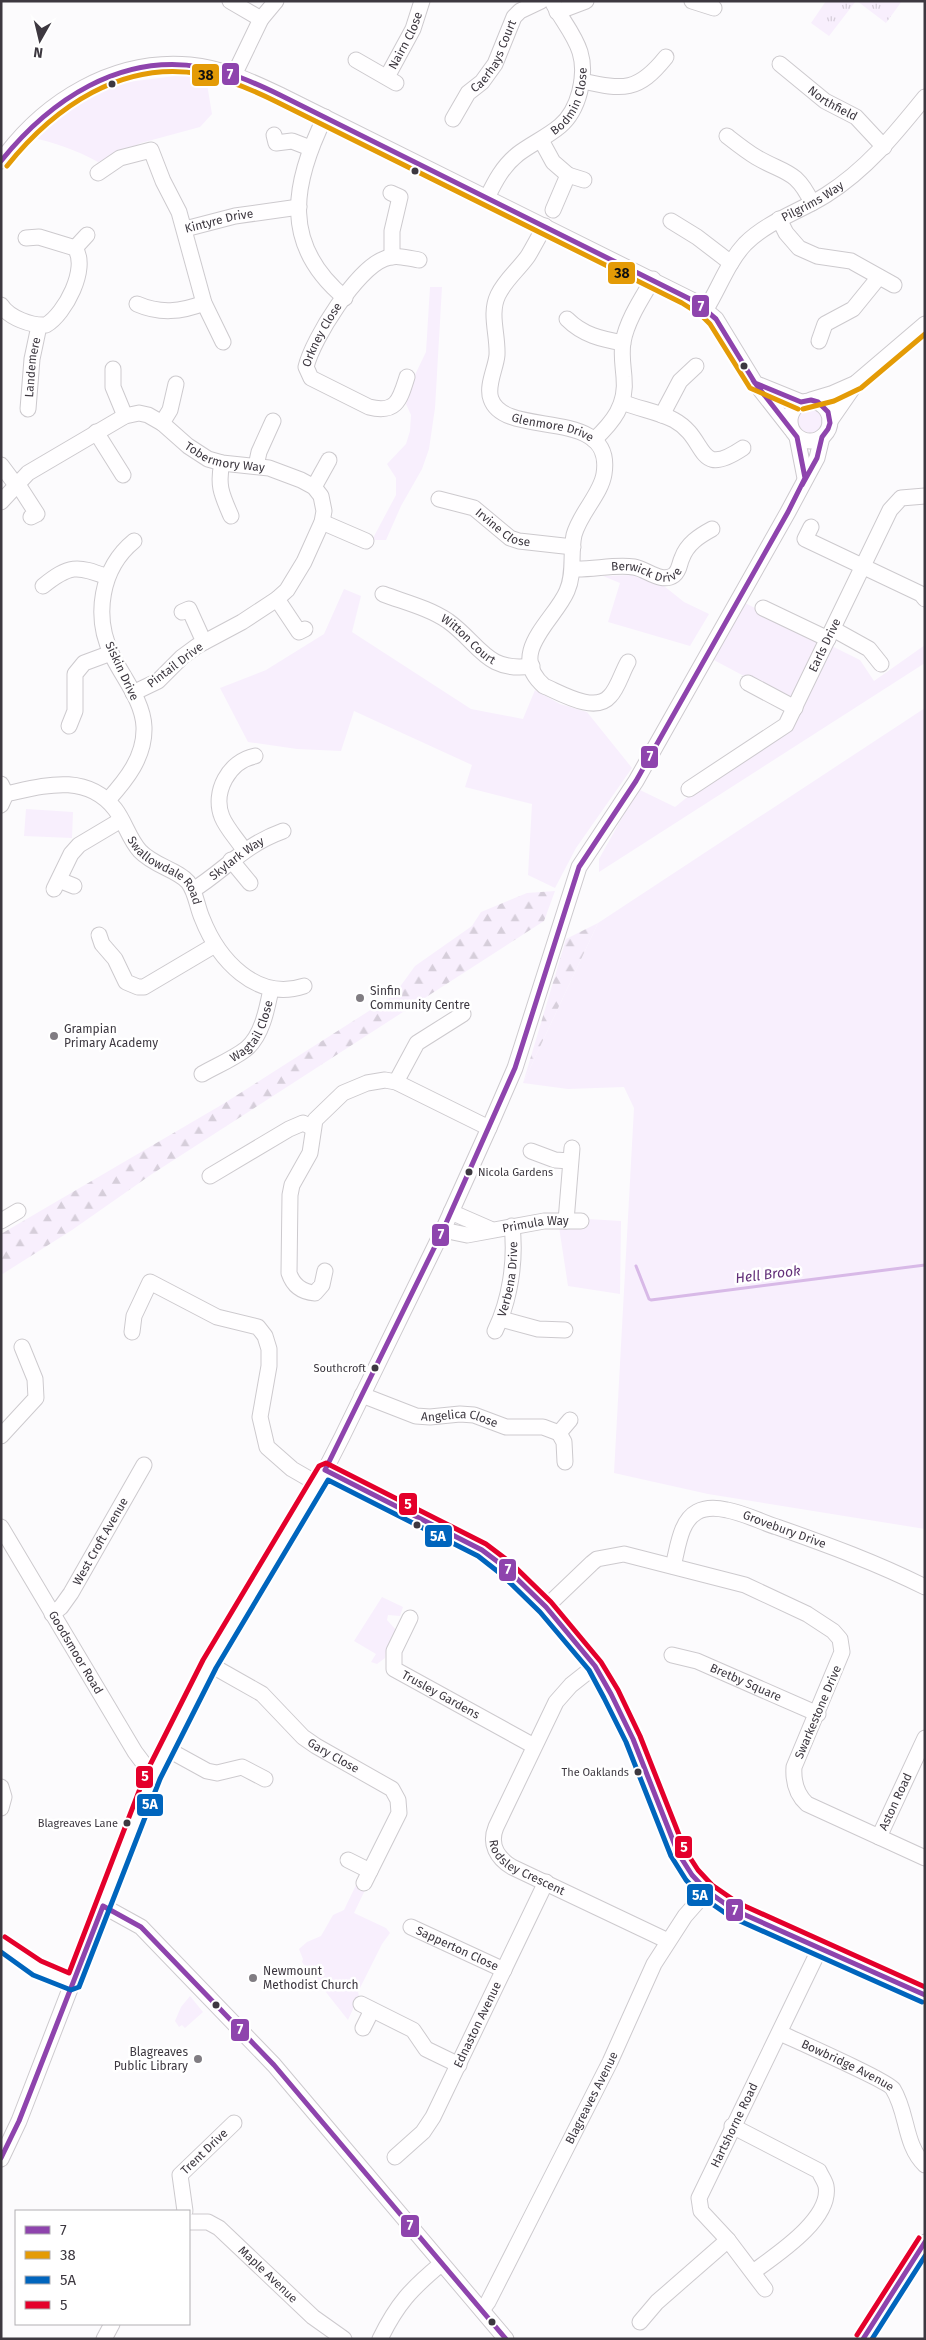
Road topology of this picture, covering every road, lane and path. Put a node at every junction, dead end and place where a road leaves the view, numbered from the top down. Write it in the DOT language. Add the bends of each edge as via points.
graph roads {
  1 [pos="230,1"];
  2 [pos="276,1"];
  3 [pos="422,1"];
  4 [pos="541,1"];
  5 [pos="586,1"];
  6 [pos="696,6"];
  7 [pos="554,7"];
  8 [pos="714,8"];
  9 [pos="261,19"];
  10 [pos="666,57"];
  11 [pos="356,60"];
  12 [pos="780,64"];
  13 [pos="234,75"];
  14 [pos="582,81"];
  15 [pos="923,102"];
  16 [pos="324,117"];
  17 [pos="453,119"];
  18 [pos="274,135"];
  19 [pos="727,136"];
  20 [pos="541,140"];
  21 [pos="884,147"];
  22 [pos="310,148"];
  23 [pos="1,162"];
  24 [pos="98,174"];
  25 [pos="568,175"];
  26 [pos="584,180"];
  27 [pos="391,193"];
  28 [pos="487,198"];
  29 [pos="812,203"];
  30 [pos="299,207"];
  31 [pos="553,210"];
  32 [pos="779,219"];
  33 [pos="671,221"];
  34 [pos="544,226"];
  35 [pos="185,229"];
  36 [pos="87,235"];
  37 [pos="26,238"];
  38 [pos="75,248"];
  39 [pos="392,257"];
  40 [pos="419,260"];
  41 [pos="731,263"];
  42 [pos="879,278"];
  43 [pos="653,279"];
  44 [pos="894,285"];
  45 [pos="344,298"];
  46 [pos="204,302"];
  47 [pos="138,304"];
  48 [pos="1,305"];
  49 [pos="706,309"];
  50 [pos="567,319"];
  51 [pos="925,324"];
  52 [pos="39,326"];
  53 [pos="818,341"];
  54 [pos="223,342"];
  55 [pos="623,342"];
  56 [pos="696,366"];
  57 [pos="113,369"];
  58 [pos="407,377"];
  59 [pos="857,382"];
  60 [pos="755,383"];
  61 [pos="176,384"];
  62 [pos="806,401"];
  63 [pos="622,402"];
  64 [pos="28,409"];
  65 [pos="662,415"];
  66 [pos="125,416"];
  67 [pos="273,421"];
  68 [pos="830,421"];
  69 [pos="162,423"];
  70 [pos="96,432"];
  71 [pos="794,433"];
  72 [pos="822,437"];
  73 [pos="594,440"];
  74 [pos="743,448"];
  75 [pos="329,460"];
  76 [pos="222,463"];
  77 [pos="1,465"];
  78 [pos="256,466"];
  79 [pos="123,475"];
  80 [pos="805,478"];
  81 [pos="16,484"];
  82 [pos="314,487"];
  83 [pos="925,496"];
  84 [pos="439,499"];
  85 [pos="1,502"];
  86 [pos="231,516"];
  87 [pos="31,517"];
  88 [pos="322,522"];
  89 [pos="811,527"];
  90 [pos="712,529"];
  91 [pos="134,541"];
  92 [pos="366,541"];
  93 [pos="573,547"];
  94 [pos="862,567"];
  95 [pos="572,569"];
  96 [pos="107,577"];
  97 [pos="43,586"];
  98 [pos="383,594"];
  99 [pos="925,598"];
  100 [pos="277,599"];
  101 [pos="763,608"];
  102 [pos="182,612"];
  103 [pos="305,629"];
  104 [pos="830,634"];
  105 [pos="204,642"];
  106 [pos="111,654"];
  107 [pos="628,662"];
  108 [pos="881,664"];
  109 [pos="532,666"];
  110 [pos="748,684"];
  111 [pos="133,693"];
  112 [pos="795,708"];
  113 [pos="69,726"];
  114 [pos="255,756"];
  115 [pos="693,779"];
  116 [pos="3,794"];
  117 [pos="108,800"];
  118 [pos="121,820"];
  119 [pos="283,831"];
  120 [pos="244,850"];
  121 [pos="231,860"];
  122 [pos="250,883"];
  123 [pos="74,886"];
  124 [pos="192,890"];
  125 [pos="98,935"];
  126 [pos="215,946"];
  127 [pos="304,986"];
  128 [pos="271,989"];
  129 [pos="463,1014"];
  130 [pos="202,1074"];
  131 [pos="396,1082"];
  132 [pos="313,1128"];
  133 [pos="489,1128"];
  134 [pos="531,1151"];
  135 [pos="210,1176"];
  136 [pos="18,1211"];
  137 [pos="451,1212"];
  138 [pos="1,1221"];
  139 [pos="512,1226"];
  140 [pos="490,1229"];
  141 [pos="443,1230"];
  142 [pos="325,1271"];
  143 [pos="132,1332"];
  144 [pos="565,1332"];
  145 [pos="22,1347"];
  146 [pos="362,1395"];
  147 [pos="570,1420"];
  148 [pos="559,1433"];
  149 [pos="1,1436"];
  150 [pos="565,1462"];
  151 [pos="144,1465"];
  152 [pos="325,1470"];
  153 [pos="318,1484"];
  154 [pos="1,1526"];
  155 [pos="673,1566"];
  156 [pos="925,1587"];
  157 [pos="546,1607"];
  158 [pos="52,1614"];
  159 [pos="410,1618"];
  160 [pos="672,1655"];
  161 [pos="209,1664"];
  162 [pos="595,1666"];
  163 [pos="818,1714"];
  164 [pos="925,1738"];
  165 [pos="534,1746"];
  166 [pos="167,1749"];
  167 [pos="154,1776"];
  168 [pos="265,1779"];
  169 [pos="1,1786"];
  170 [pos="1,1808"];
  171 [pos="878,1837"];
  172 [pos="925,1858"];
  173 [pos="348,1860"];
  174 [pos="546,1882"];
  175 [pos="707,1891"];
  176 [pos="103,1906"];
  177 [pos="411,1927"];
  178 [pos="668,1941"];
  179 [pos="1,1943"];
  180 [pos="819,1950"];
  181 [pos="504,1970"];
  182 [pos="73,1983"];
  183 [pos="925,1995"];
  184 [pos="363,2028"];
  185 [pos="780,2032"];
  186 [pos="459,2065"];
  187 [pos="234,2123"];
  188 [pos="732,2126"];
  189 [pos="395,2158"];
  190 [pos="1,2159"];
  191 [pos="925,2164"];
  192 [pos="185,2210"];
  193 [pos="190,2222"];
  194 [pos="728,2240"];
  195 [pos="925,2242"];
  196 [pos="441,2264"];
  197 [pos="753,2272"];
  198 [pos="765,2289"];
  199 [pos="482,2310"];
  200 [pos="640,2322"];
  201 [pos="111,2325"];
  202 [pos="104,2339"];
  203 [pos="344,2339"];
  204 [pos="380,2339"];
  205 [pos="506,2339"];
  206 [pos="864,2339"];
  1 -- 9 [label="street"];
  2 -- 9 [label="street"];
  3 -- 11 [label="street, Nairn Close" via="392,80"];
  4 -- 17 [label="street, Caerhays Court" via="514,17 495,64 482,82 468,93"];
  5 -- 7 [label="street"];
  6 -- 8 [label="street"];
  7 -- 14 [label="street, Bodmin Close" via="577,42 581,53"];
  9 -- 13 [label="street"];
  10 -- 14 [label="street" via="633,92"];
  12 -- 21 [label="street, Northfield" via="824,101 856,117"];
  13 -- 16 [label="street"];
  13 -- 23 [label="street" via="175,64 151,65 111,76 59,102 28,129"];
  14 -- 20 [label="street, Bodmin Close" via="570,114 561,126"];
  15 -- 21 [label="street, Pilgrims Way"];
  16 -- 22 [label="street"];
  16 -- 28 [label="street"];
  18 -- 22 [label="street" via="276,142 292,141"];
  19 -- 29 [label="street" via="752,160 795,176"];
  20 -- 25 [label="street, Bodmin Close" via="553,162"];
  20 -- 28 [label="street, Bodmin Close" via="508,164"];
  21 -- 29 [label="street, Pilgrims Way" via="854,174"];
  22 -- 30 [label="street" via="300,179"];
  24 -- 35 [label="street" via="120,158 151,150"];
  25 -- 26 [label="street, Bodmin Close"];
  25 -- 31 [label="street"];
  27 -- 39 [label="street" via="400,197 392,231"];
  28 -- 34 [label="street"];
  29 -- 32 [label="street, Pilgrims Way"];
  30 -- 35 [label="street, Kintyre Drive" via="235,216"];
  30 -- 45 [label="street" via="309,256 323,278"];
  32 -- 41 [label="street, Pilgrims Way" via="745,244"];
  32 -- 42 [label="street" via="799,248 817,256 851,261"];
  33 -- 41 [label="street"];
  34 -- 43 [label="street"];
  34 -- 73 [label="street, Glenmore Drive" via="528,256 502,287 495,303 497,352 490,399 496,408 509,416 572,429"];
  35 -- 46 [label="street, Kintyre Drive"];
  36 -- 38 [label="street"];
  37 -- 38 [label="street" via="39,237"];
  38 -- 52 [label="street" via="80,260 68,300 54,321"];
  39 -- 40 [label="street"];
  39 -- 45 [label="street, Orkney Close" via="370,267"];
  41 -- 49 [label="street, Pilgrims Way"];
  42 -- 44 [label="street"];
  42 -- 53 [label="street" via="853,310 826,324"];
  43 -- 49 [label="street"];
  43 -- 55 [label="street"];
  45 -- 58 [label="street, Orkney Close" via="326,324 301,377 311,378 370,407 398,411"];
  46 -- 47 [label="street" via="172,311 155,311"];
  46 -- 54 [label="street, Kintyre Drive" via="222,322"];
  48 -- 52 [label="street" via="9,314"];
  49 -- 60 [label="street" via="722,327"];
  50 -- 55 [label="street" via="587,334"];
  51 -- 59 [label="street"];
  52 -- 64 [label="street, Landemere"];
  55 -- 63 [label="street" via="625,385"];
  56 -- 65 [label="street" via="680,381"];
  57 -- 66 [label="street" via="113,387"];
  59 -- 62 [label="street"];
  59 -- 68 [label="street"];
  60 -- 62 [label="street"];
  60 -- 71 [label="street"];
  61 -- 69 [label="street" via="170,410"];
  62 -- 68 [label="street" via="824,406"];
  62 -- 71 [label="street" via="796,406 790,415"];
  63 -- 65 [label="street"];
  63 -- 73 [label="street" via="610,425"];
  65 -- 74 [label="street" via="687,430 707,457 730,464"];
  66 -- 69 [label="street, Tobermory Way" via="139,413"];
  66 -- 70 [label="street, Tobermory Way"];
  67 -- 78 [label="street"];
  68 -- 72 [label="street"];
  69 -- 76 [label="street, Tobermory Way" via="188,446 208,459"];
  70 -- 79 [label="street"];
  70 -- 81 [label="street, Tobermory Way" via="38,466"];
  71 -- 72 [label="street" via="812,441"];
  71 -- 80 [label="street"];
  72 -- 80 [label="street" via="817,458"];
  73 -- 93 [label="street, Glenmore Drive" via="604,458 603,480 585,510 574,535"];
  75 -- 82 [label="street"];
  76 -- 78 [label="street, Tobermory Way"];
  76 -- 86 [label="street" via="218,481"];
  77 -- 81 [label="street"];
  78 -- 82 [label="street, Tobermory Way" via="281,472"];
  80 -- 133 [label="street" via="636,781 583,860 515,1068"];
  81 -- 85 [label="street, Tobermory Way"];
  81 -- 87 [label="street" via="36,514"];
  82 -- 88 [label="street" via="324,504"];
  83 -- 94 [label="street, Earls Drive" via="906,496 897,500"];
  84 -- 93 [label="street, Irvine Close" via="474,508 519,542"];
  88 -- 92 [label="street"];
  88 -- 100 [label="street" via="293,583"];
  89 -- 94 [label="street" via="805,539"];
  90 -- 95 [label="street, Berwick Drive" via="695,532 676,573 669,578 657,577 633,567"];
  91 -- 96 [label="street, Siskin Drive" via="123,550"];
  93 -- 95 [label="street, Glenmore Drive"];
  94 -- 99 [label="street"];
  94 -- 104 [label="street, Earls Drive"];
  95 -- 109 [label="street, Glenmore Drive" via="566,594 534,640"];
  96 -- 97 [label="street" via="84,568 66,569"];
  96 -- 106 [label="street, Siskin Drive" via="102,618"];
  98 -- 109 [label="street, Witton Court" via="402,609 436,614 448,621 502,666"];
  100 -- 103 [label="street" via="299,632"];
  100 -- 105 [label="street, Pintail Drive"];
  101 -- 104 [label="street"];
  102 -- 105 [label="street" via="189,608"];
  104 -- 108 [label="street" via="869,649"];
  104 -- 112 [label="street, Earls Drive"];
  105 -- 111 [label="street, Pintail Drive" via="182,657 158,681"];
  106 -- 111 [label="street, Siskin Drive"];
  106 -- 113 [label="street" via="84,663 74,674 75,711"];
  107 -- 109 [label="street" via="614,672 610,696 593,704 544,686 538,681"];
  110 -- 112 [label="street"];
  111 -- 117 [label="street, Siskin Drive" via="143,721 142,742 133,769"];
  112 -- 115 [label="street, Earls Drive" via="779,732"];
  114 -- 120 [label="street" via="244,758 232,768 221,788 222,817"];
  116 -- 117 [label="street, Swallowdale Road" via="66,783"];
  117 -- 118 [label="street, Swallowdale Road"];
  118 -- 123 [label="street" via="79,845 71,854 57,885"];
  118 -- 124 [label="street, Swallowdale Road" via="139,850 159,866 182,877"];
  119 -- 120 [label="street, Skylark Way"];
  120 -- 121 [label="street, Skylark Way"];
  121 -- 122 [label="street"];
  121 -- 124 [label="street, Skylark Way" via="208,881"];
  124 -- 126 [label="street, Swallowdale Road"];
  125 -- 126 [label="street" via="126,982 138,987 144,987"];
  126 -- 128 [label="street, Swallowdale Road" via="253,983"];
  127 -- 128 [label="street, Swallowdale Road"];
  128 -- 130 [label="street, Wagtail Close" via="260,1028 247,1048 216,1058"];
  129 -- 131 [label="street" via="417,1043"];
  131 -- 132 [label="street" via="367,1083 343,1094 315,1120"];
  131 -- 133 [label="street"];
  132 -- 135 [label="street" via="302,1123 289,1129"];
  132 -- 142 [label="street" via="310,1153 290,1195 289,1273 292,1282 300,1289 315,1293 322,1285"];
  133 -- 137 [label="street"];
  134 -- 139 [label="street, Primula Way" via="555,1160 571,1155 573,1221"];
  136 -- 138 [label="street"];
  137 -- 140 [label="street, Primula Way"];
  137 -- 141 [label="street"];
  139 -- 140 [label="street, Primula Way"];
  139 -- 144 [label="street, Verbena Drive" via="514,1255 498,1325"];
  140 -- 141 [label="street, Primula Way" via="467,1235"];
  141 -- 146 [label="street"];
  143 -- 153 [label="street" via="134,1316 150,1282 217,1317 258,1327 269,1349 260,1417 267,1447 292,1469"];
  145 -- 149 [label="street" via="35,1379 36,1398"];
  146 -- 148 [label="street, Angelica Close" via="416,1416 467,1414 506,1427 543,1428"];
  146 -- 152 [label="street"];
  147 -- 148 [label="street"];
  148 -- 150 [label="street" via="564,1442"];
  151 -- 158 [label="street, West Croft Avenue" via="71,1593"];
  152 -- 153 [label="street"];
  152 -- 157 [label="street" via="482,1550 506,1568"];
  153 -- 161 [label="street"];
  154 -- 158 [label="street, Goodsmoor Road"];
  155 -- 156 [label="street, Grovebury Drive" via="690,1516 698,1511 718,1509 827,1544"];
  155 -- 157 [label="street, Swarkestone Drive" via="624,1554 597,1559"];
  155 -- 163 [label="street, Swarkestone Drive" via="745,1585 807,1614 833,1631 840,1639 842,1652"];
  157 -- 162 [label="street"];
  158 -- 167 [label="street, Goodsmoor Road" via="134,1752"];
  159 -- 165 [label="street, Trusley Gardens" via="394,1651 394,1669"];
  160 -- 163 [label="street, Bretby Square" via="697,1662"];
  161 -- 166 [label="street"];
  161 -- 173 [label="street, Gary Close" via="262,1694 303,1737 316,1746 392,1789 398,1800 398,1813 367,1877"];
  162 -- 165 [label="street, Rodsley Crescent" via="556,1702"];
  162 -- 175 [label="street" via="633,1740 678,1852"];
  163 -- 171 [label="street, Swarkestone Drive" via="794,1768 795,1788 807,1804"];
  164 -- 171 [label="street, Aston Road"];
  165 -- 174 [label="street, Rodsley Crescent" via="496,1827 493,1842 501,1859"];
  166 -- 167 [label="street"];
  166 -- 168 [label="street" via="207,1771 217,1773 242,1766"];
  167 -- 176 [label="street"];
  169 -- 170 [label="street" via="4,1797"];
  171 -- 172 [label="street, Swarkestone Drive"];
  174 -- 178 [label="street, Rodsley Crescent"];
  174 -- 181 [label="street, Ednaston Avenue"];
  175 -- 178 [label="street, Blagreaves Avenue"];
  175 -- 180 [label="street" via="734,1910"];
  176 -- 182 [label="street"];
  176 -- 196 [label="street" via="141,1927 274,2065"];
  177 -- 181 [label="street, Sapperton Close"];
  178 -- 199 [label="street, Blagreaves Avenue" via="639,1993 606,2070"];
  179 -- 182 [label="street" via="37,1968"];
  180 -- 183 [label="street"];
  180 -- 185 [label="street, Hartshorne Road"];
  181 -- 186 [label="street, Ednaston Avenue"];
  182 -- 190 [label="street"];
  184 -- 186 [label="street" via="367,2007 413,2030 426,2049"];
  185 -- 188 [label="street, Hartshorne Road"];
  185 -- 191 [label="street, Bowbridge Avenue" via="891,2086 902,2106 912,2149"];
  186 -- 189 [label="street, Ednaston Avenue" via="423,2132"];
  187 -- 192 [label="street, Trent Drive" via="180,2175"];
  188 -- 194 [label="street, Hartshorne Road" via="699,2198 701,2210"];
  188 -- 197 [label="street" via="819,2172 826,2185 826,2198 810,2226"];
  193 -- 203 [label="street, Maple Avenue" via="208,2222 219,2228 313,2317"];
  194 -- 197 [label="street, Hartshorne Road"];
  194 -- 200 [label="street" via="657,2302"];
  195 -- 206 [label="street"];
  196 -- 199 [label="street"];
  196 -- 204 [label="street" via="413,2287 393,2312"];
  197 -- 198 [label="street, Hartshorne Road"];
  199 -- 205 [label="street"];
  201 -- 202 [label="street"];
}
